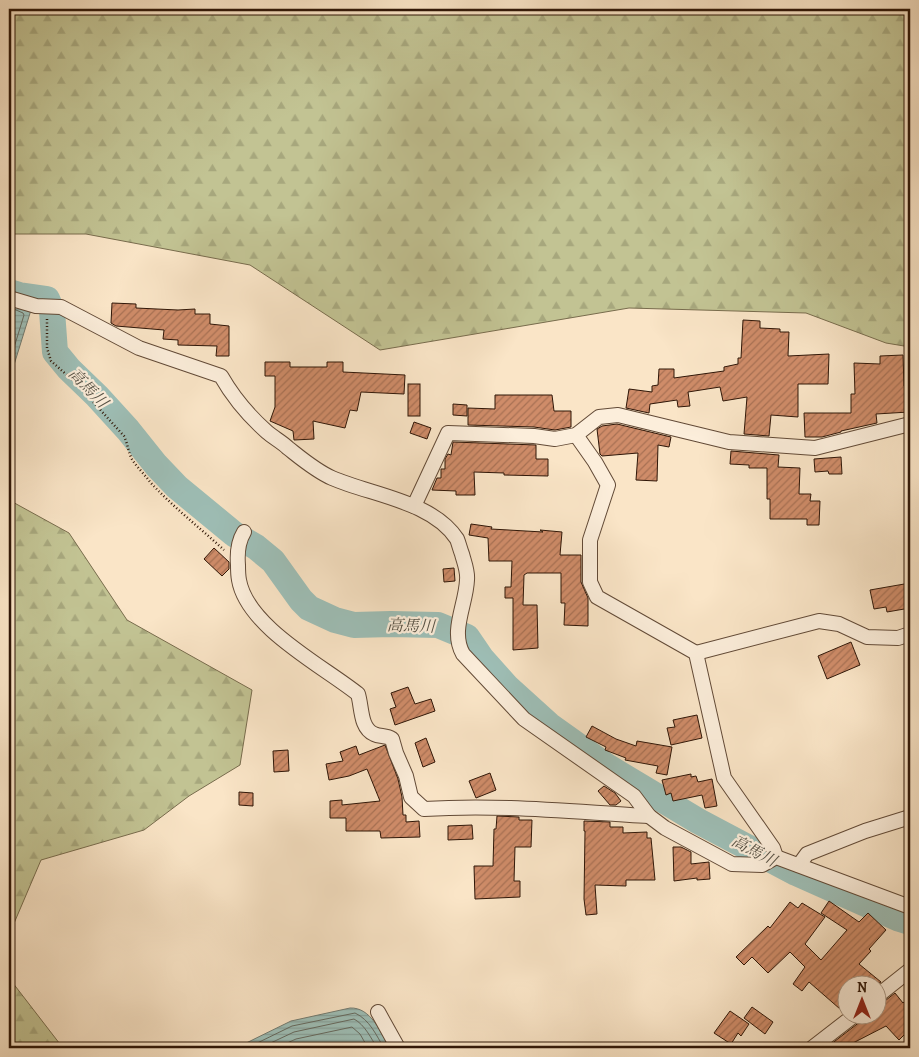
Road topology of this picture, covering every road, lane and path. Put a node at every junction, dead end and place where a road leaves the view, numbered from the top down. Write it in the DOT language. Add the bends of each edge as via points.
graph roads {
  1 [pos="9,298"];
  2 [pos="47,306"];
  3 [pos="910,424"];
  4 [pos="576,435"];
  5 [pos="414,506"];
  6 [pos="244,532"];
  7 [pos="238,566"];
  8 [pos="910,634"];
  9 [pos="696,654"];
  10 [pos="649,816"];
  11 [pos="910,817"];
  12 [pos="776,857"];
  13 [pos="799,865"];
  14 [pos="910,907"];
  15 [pos="910,970"];
  16 [pos="886,990"];
  17 [pos="378,1012"];
  18 [pos="843,1024"];
  19 [pos="398,1048"];
  20 [pos="812,1048"];
  1 -- 2 [label="street"];
  2 -- 5 [label="street" via="61,307 139,348 221,376 251,416 304,462 331,477"];
  2 -- 7 [label="path" via="47,348 51,361 76,383 124,436 134,462 157,489"];
  3 -- 4 [label="street" via="816,448 729,442 618,415 599,417"];
  4 -- 5 [label="street" via="555,439 448,433"];
  4 -- 9 [label="street" via="608,485 590,540 590,582 597,597"];
  5 -- 10 [label="street" via="433,517 458,541 467,580 457,636 463,654 524,719 634,796"];
  6 -- 7 [label="street" via="238,548"];
  7 -- 10 [label="street" via="246,601 266,625 358,694 364,724 370,732 392,739 411,797 424,809 502,807"];
  8 -- 9 [label="street" via="898,638 867,637 838,624 819,621"];
  9 -- 12 [label="street" via="724,778"];
  10 -- 12 [label="street" via="732,864 762,865"];
  11 -- 13 [label="street" via="807,854"];
  12 -- 13 [label="street"];
  13 -- 14 [label="street"];
  15 -- 16 [label="street"];
  17 -- 19 [label="street"];
  18 -- 20 [label="street"];
}
